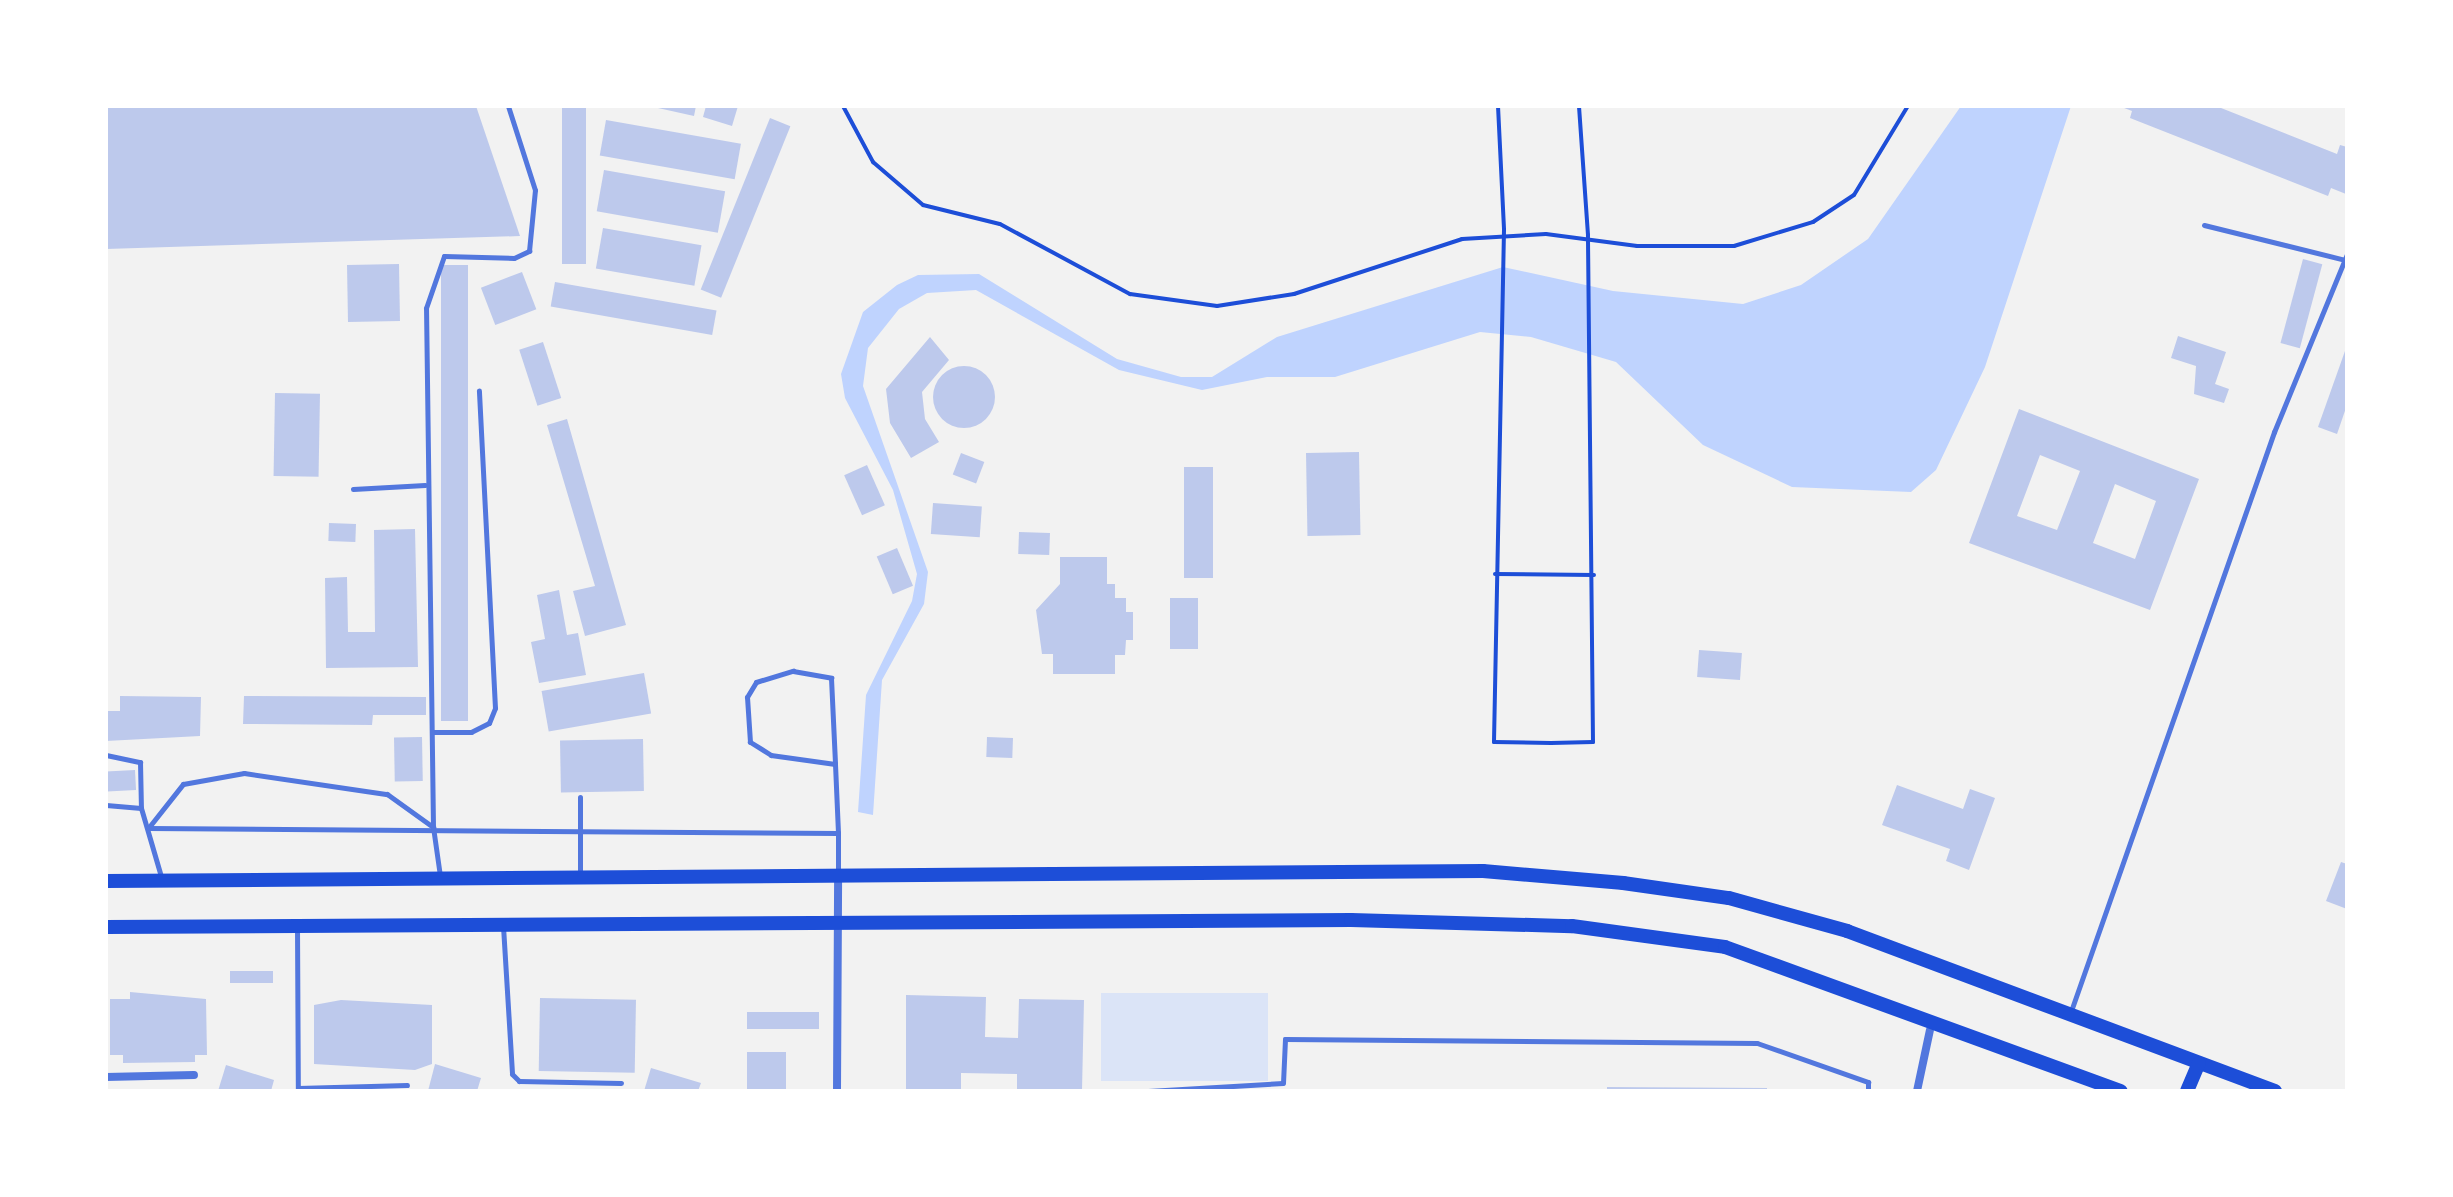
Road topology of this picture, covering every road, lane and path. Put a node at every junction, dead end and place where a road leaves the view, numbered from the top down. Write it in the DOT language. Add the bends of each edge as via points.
graph roads {
  1 [pos="508,106"];
  2 [pos="843,106"];
  3 [pos="1498,106"];
  4 [pos="1579,106"];
  5 [pos="1908,106"];
  6 [pos="2204,225"];
  7 [pos="2346,257"];
  8 [pos="479,390"];
  9 [pos="425,485"];
  10 [pos="353,489"];
  11 [pos="1495,574"];
  12 [pos="1594,575"];
  13 [pos="433,732"];
  14 [pos="106,755"];
  15 [pos="835,764"];
  16 [pos="580,797"];
  17 [pos="106,805"];
  18 [pos="141,808"];
  19 [pos="433,827"];
  20 [pos="148,828"];
  21 [pos="577,832"];
  22 [pos="838,833"];
  23 [pos="838,875"];
  24 [pos="580,879"];
  25 [pos="106,881"];
  26 [pos="162,881"];
  27 [pos="441,881"];
  28 [pos="841,924"];
  29 [pos="503,925"];
  30 [pos="297,926"];
  31 [pos="106,927"];
  32 [pos="2069,1016"];
  33 [pos="1930,1030"];
  34 [pos="2199,1063"];
  35 [pos="194,1075"];
  36 [pos="106,1077"];
  37 [pos="621,1083"];
  38 [pos="407,1085"];
  39 [pos="298,1089"];
  40 [pos="837,1091"];
  41 [pos="1148,1091"];
  42 [pos="1868,1091"];
  43 [pos="1917,1091"];
  44 [pos="2121,1091"];
  45 [pos="2187,1091"];
  46 [pos="2275,1091"];
  1 -- 9 [label="lane" via="535,190 529,251 514,258 444,256 435,265 426,308"];
  2 -- 5 [label="path" via="873,162 923,205 1000,224 1130,294 1217,306 1294,294 1462,239 1747,242 1813,222 1854,195"];
  3 -- 11 [label="path" via="1504,230"];
  4 -- 12 [label="path" via="1588,235"];
  6 -- 7 [label="lane"];
  7 -- 32 [label="lane" via="2274,432"];
  8 -- 13 [label="lane" via="495,708 489,723 471,732"];
  9 -- 10 [label="lane"];
  9 -- 13 [label="lane"];
  11 -- 12 [label="path"];
  11 -- 12 [label="path" via="1494,742 1551,743 1593,742"];
  13 -- 19 [label="lane"];
  14 -- 18 [label="lane" via="140,762"];
  15 -- 15 [label="lane" via="831,678 793,671 756,682 747,697 750,742 771,755"];
  15 -- 22 [label="lane"];
  16 -- 21 [label="lane"];
  17 -- 18 [label="lane"];
  18 -- 20 [label="lane"];
  19 -- 20 [label="lane"];
  19 -- 20 [label="lane" via="387,794 244,773 183,784"];
  19 -- 21 [label="lane"];
  19 -- 27 [label="lane"];
  20 -- 26 [label="lane"];
  21 -- 22 [label="lane"];
  21 -- 24 [label="lane"];
  22 -- 23 [label="lane"];
  23 -- 24 [label="main road"];
  23 -- 28 [label="street"];
  23 -- 32 [label="main road" via="1483,871 1623,883 1785,911"];
  24 -- 27 [label="main road"];
  25 -- 26 [label="main road"];
  26 -- 27 [label="main road"];
  28 -- 29 [label="main road"];
  28 -- 40 [label="street"];
  28 -- 44 [label="main road" via="1351,920 1647,934 1725,947"];
  29 -- 30 [label="main road"];
  29 -- 37 [label="lane" via="512,1074 519,1081"];
  30 -- 31 [label="main road"];
  30 -- 39 [label="lane"];
  32 -- 34 [label="main road"];
  33 -- 43 [label="street"];
  34 -- 45 [label="main road"];
  34 -- 46 [label="main road"];
  35 -- 36 [label="street"];
  38 -- 39 [label="lane"];
  41 -- 42 [label="lane" via="1283,1083 1285,1039 1757,1043 1868,1082"];
}
